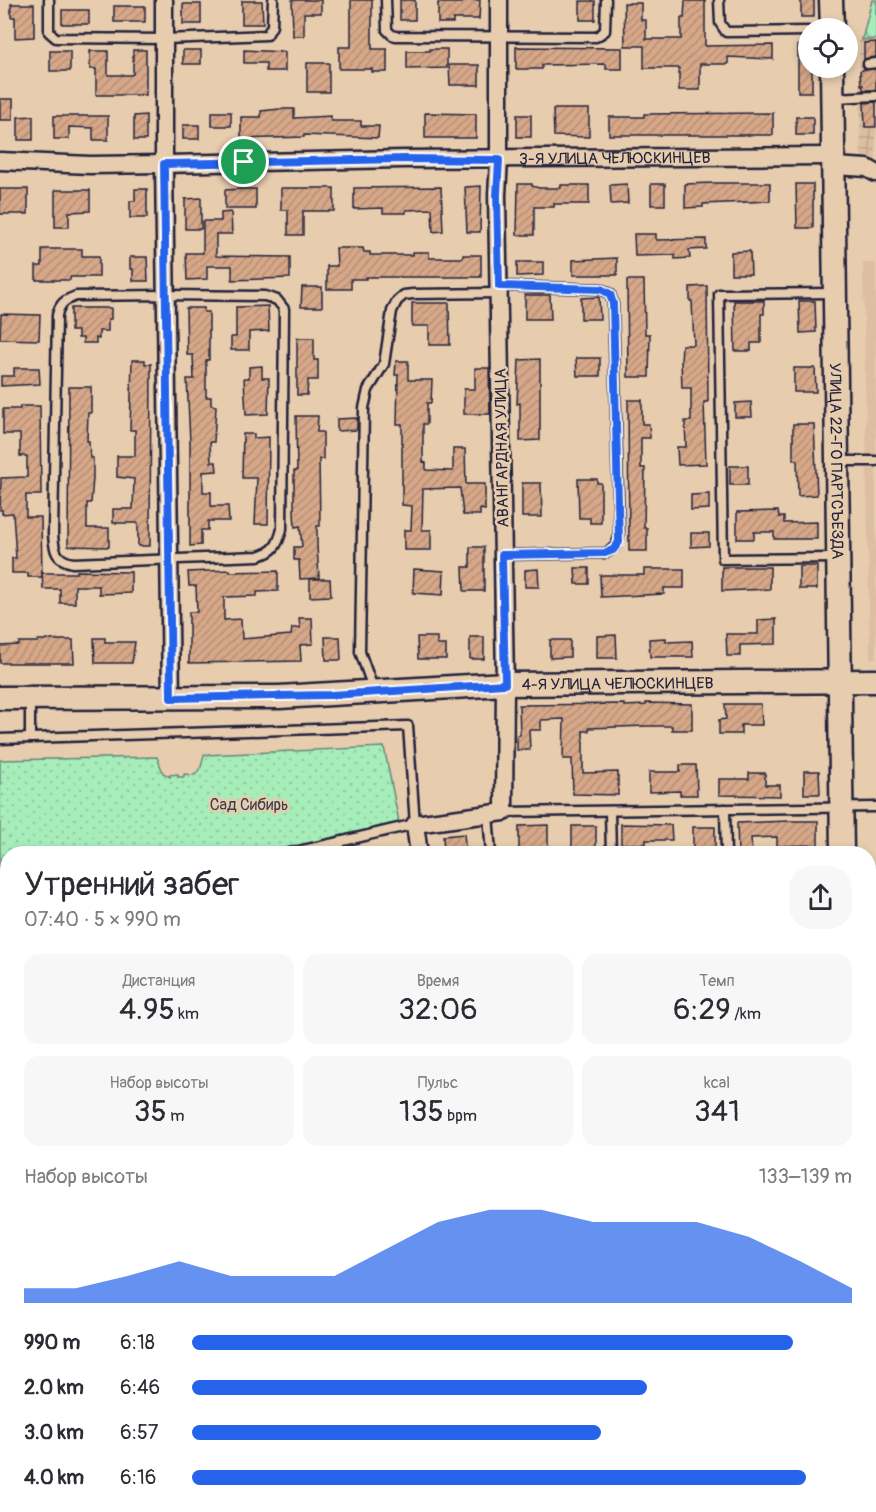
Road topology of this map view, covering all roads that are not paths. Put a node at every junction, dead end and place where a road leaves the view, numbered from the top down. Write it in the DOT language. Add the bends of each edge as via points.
graph roads {
  1 [pos="49,0"];
  2 [pos="164,0"];
  3 [pos="273,0"];
  4 [pos="386,0"];
  5 [pos="499,0"];
  6 [pos="606,0"];
  7 [pos="719,0"];
  8 [pos="831,0"];
  9 [pos="832,18"];
  10 [pos="798,31"];
  11 [pos="499,36"];
  12 [pos="165,39"];
  13 [pos="832,78"];
  14 [pos="876,96"];
  15 [pos="833,98"];
  16 [pos="499,160"];
  17 [pos="0,161"];
  18 [pos="834,161"];
  19 [pos="164,164"];
  20 [pos="876,173"];
  21 [pos="499,290"];
  22 [pos="835,293"];
  23 [pos="165,295"];
  24 [pos="876,461"];
  25 [pos="838,462"];
  26 [pos="502,555"];
  27 [pos="839,558"];
  28 [pos="169,559"];
  29 [pos="841,681"];
  30 [pos="876,681"];
  31 [pos="505,684"];
  32 [pos="375,693"];
  33 [pos="0,698"];
  34 [pos="30,698"];
  35 [pos="171,698"];
  36 [pos="30,738"];
  37 [pos="0,739"];
  38 [pos="841,807"];
  39 [pos="876,807"];
  40 [pos="725,809"];
  41 [pos="610,811"];
  42 [pos="496,813"];
  43 [pos="415,824"];
  44 [pos="339,842"];
  45 [pos="321,846"];
  46 [pos="340,846"];
  47 [pos="418,846"];
  48 [pos="492,846"];
  49 [pos="611,846"];
  50 [pos="726,846"];
  51 [pos="842,846"];
  1 -- 12 [label="lane" via="49,28 56,38"];
  2 -- 12 [label="street"];
  3 -- 12 [label="lane" via="272,26 267,35"];
  4 -- 11 [label="lane" via="386,26 392,35"];
  5 -- 11 [label="street, АВАНГАРДНАЯ УЛИЦА"];
  6 -- 11 [label="lane" via="606,27 600,36"];
  7 -- 10 [label="lane" via="720,23 726,32"];
  8 -- 9 [label="main road"];
  11 -- 16 [label="street, АВАНГАРДНАЯ УЛИЦА"];
  12 -- 19 [label="street"];
  13 -- 15 [label="main road, УЛИЦА 22-ГО ПАРТСЪЕЗДА"];
  14 -- 15 [label="lane"];
  15 -- 18 [label="main road, УЛИЦА 22-ГО ПАРТСЪЕЗДА"];
  16 -- 18 [label="street, 3-Я УЛИЦА ЧЕЛЮСКИНЦЕВ"];
  16 -- 19 [label="street, 3-Я УЛИЦА ЧЕЛЮСКИНЦЕВ"];
  16 -- 21 [label="street, АВАНГАРДНАЯ УЛИЦА"];
  17 -- 19 [label="street, 3-Я УЛИЦА ЧЕЛЮСКИНЦЕВ"];
  18 -- 20 [label="street, 3-Я УЛИЦА ЧЕЛЮСКИНЦЕВ"];
  18 -- 22 [label="main road, УЛИЦА 22-ГО ПАРТСЪЕЗДА"];
  19 -- 23 [label="street"];
  21 -- 26 [label="street, АВАНГАРДНАЯ УЛИЦА"];
  21 -- 26 [label="lane" via="601,289 610,294 619,530 619,542 605,553"];
  21 -- 32 [label="lane" via="413,294 396,301 384,364 368,390 364,408 360,652"];
  22 -- 25 [label="main road, УЛИЦА 22-ГО ПАРТСЪЕЗДА"];
  22 -- 27 [label="lane" via="719,294 723,559"];
  23 -- 28 [label="street"];
  23 -- 28 [label="lane" via="265,296 277,300 284,309 285,321 279,543 271,553 258,556"];
  23 -- 28 [label="lane" via="76,296 59,306 53,534 57,557 64,561"];
  24 -- 25 [label="lane"];
  25 -- 27 [label="main road, УЛИЦА 22-ГО ПАРТСЪЕЗДА"];
  26 -- 31 [label="street, АВАНГАРДНАЯ УЛИЦА"];
  27 -- 29 [label="main road, УЛИЦА 22-ГО ПАРТСЪЕЗДА"];
  28 -- 35 [label="street"];
  29 -- 30 [label="main road, 4-Я УЛИЦА ЧЕЛЮСКИНЦЕВ"];
  29 -- 31 [label="main road, 4-Я УЛИЦА ЧЕЛЮСКИНЦЕВ"];
  29 -- 38 [label="main road, УЛИЦА 22-ГО ПАРТСЪЕЗДА"];
  31 -- 32 [label="main road, 4-Я УЛИЦА ЧЕЛЮСКИНЦЕВ"];
  31 -- 42 [label="street, АВАНГАРДНАЯ УЛИЦА"];
  32 -- 35 [label="main road, 4-Я УЛИЦА ЧЕЛЮСКИНЦЕВ"];
  33 -- 34 [label="main road, 4-Я УЛИЦА ЧЕЛЮСКИНЦЕВ"];
  34 -- 35 [label="main road, 4-Я УЛИЦА ЧЕЛЮСКИНЦЕВ"];
  34 -- 36 [label="lane"];
  36 -- 37 [label="lane"];
  36 -- 43 [label="lane" via="408,726"];
  38 -- 39 [label="lane"];
  38 -- 40 [label="lane"];
  38 -- 51 [label="main road, УЛИЦА 22-ГО ПАРТСЪЕЗДА"];
  40 -- 41 [label="lane"];
  40 -- 50 [label="lane"];
  41 -- 42 [label="lane"];
  41 -- 49 [label="lane"];
  42 -- 43 [label="street"];
  42 -- 48 [label="lane"];
  43 -- 44 [label="lane"];
  43 -- 47 [label="street"];
  44 -- 45 [label="lane"];
  44 -- 46 [label="lane"];
}
